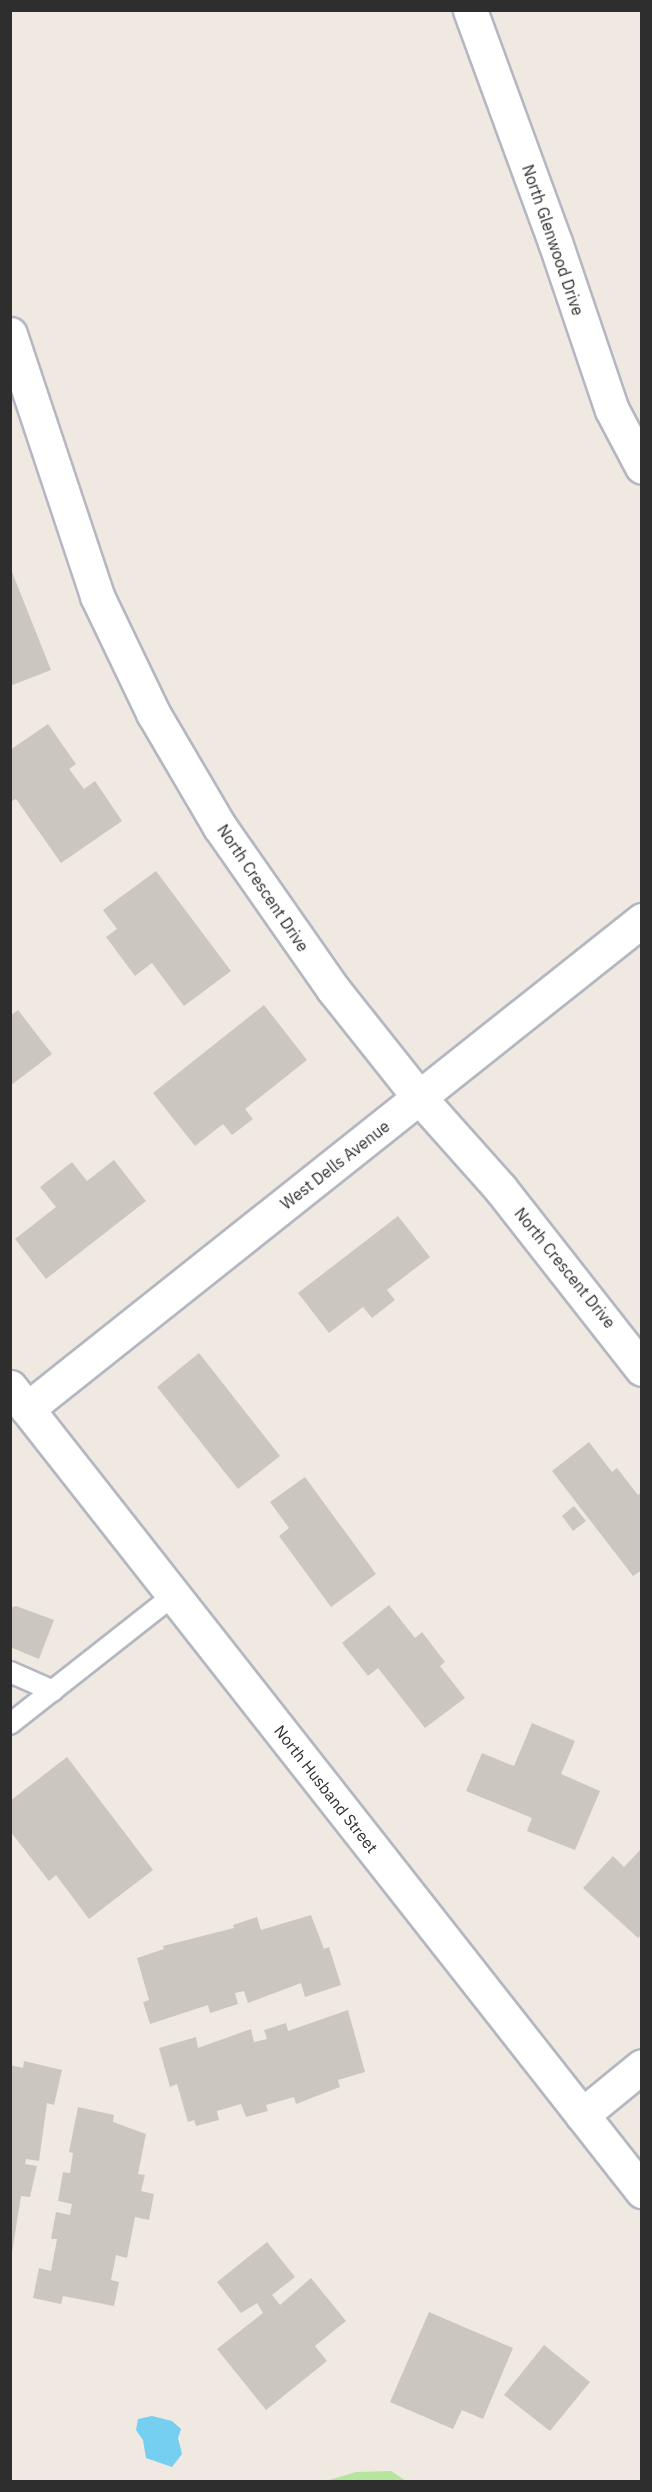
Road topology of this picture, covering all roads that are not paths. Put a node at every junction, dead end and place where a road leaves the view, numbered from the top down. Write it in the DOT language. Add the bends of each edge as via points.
graph roads {
  1 [pos="470,10"];
  2 [pos="10,334"];
  3 [pos="642,467"];
  4 [pos="642,920"];
  5 [pos="419,1097"];
  6 [pos="642,1369"];
  7 [pos="19,1398"];
  8 [pos="174,1595"];
  9 [pos="10,1672"];
  10 [pos="53,1691"];
  11 [pos="10,1724"];
  12 [pos="642,2066"];
  13 [pos="582,2115"];
  14 [pos="642,2191"];
  1 -- 3 [label="street, North Glenwood Drive" via="612,410"];
  2 -- 5 [label="street, North Crescent Drive" via="97,596 153,713 220,827 333,989"];
  4 -- 5 [label="street, West Dells Avenue"];
  5 -- 6 [label="street, North Crescent Drive" via="500,1188"];
  5 -- 7 [label="street, West Dells Avenue"];
  7 -- 8 [label="street, North Husband Street"];
  8 -- 10 [label="lane"];
  8 -- 13 [label="street, North Husband Street"];
  9 -- 10 [label="lane"];
  10 -- 11 [label="lane"];
  12 -- 13 [label="street"];
  13 -- 14 [label="street, North Husband Street"];
}
